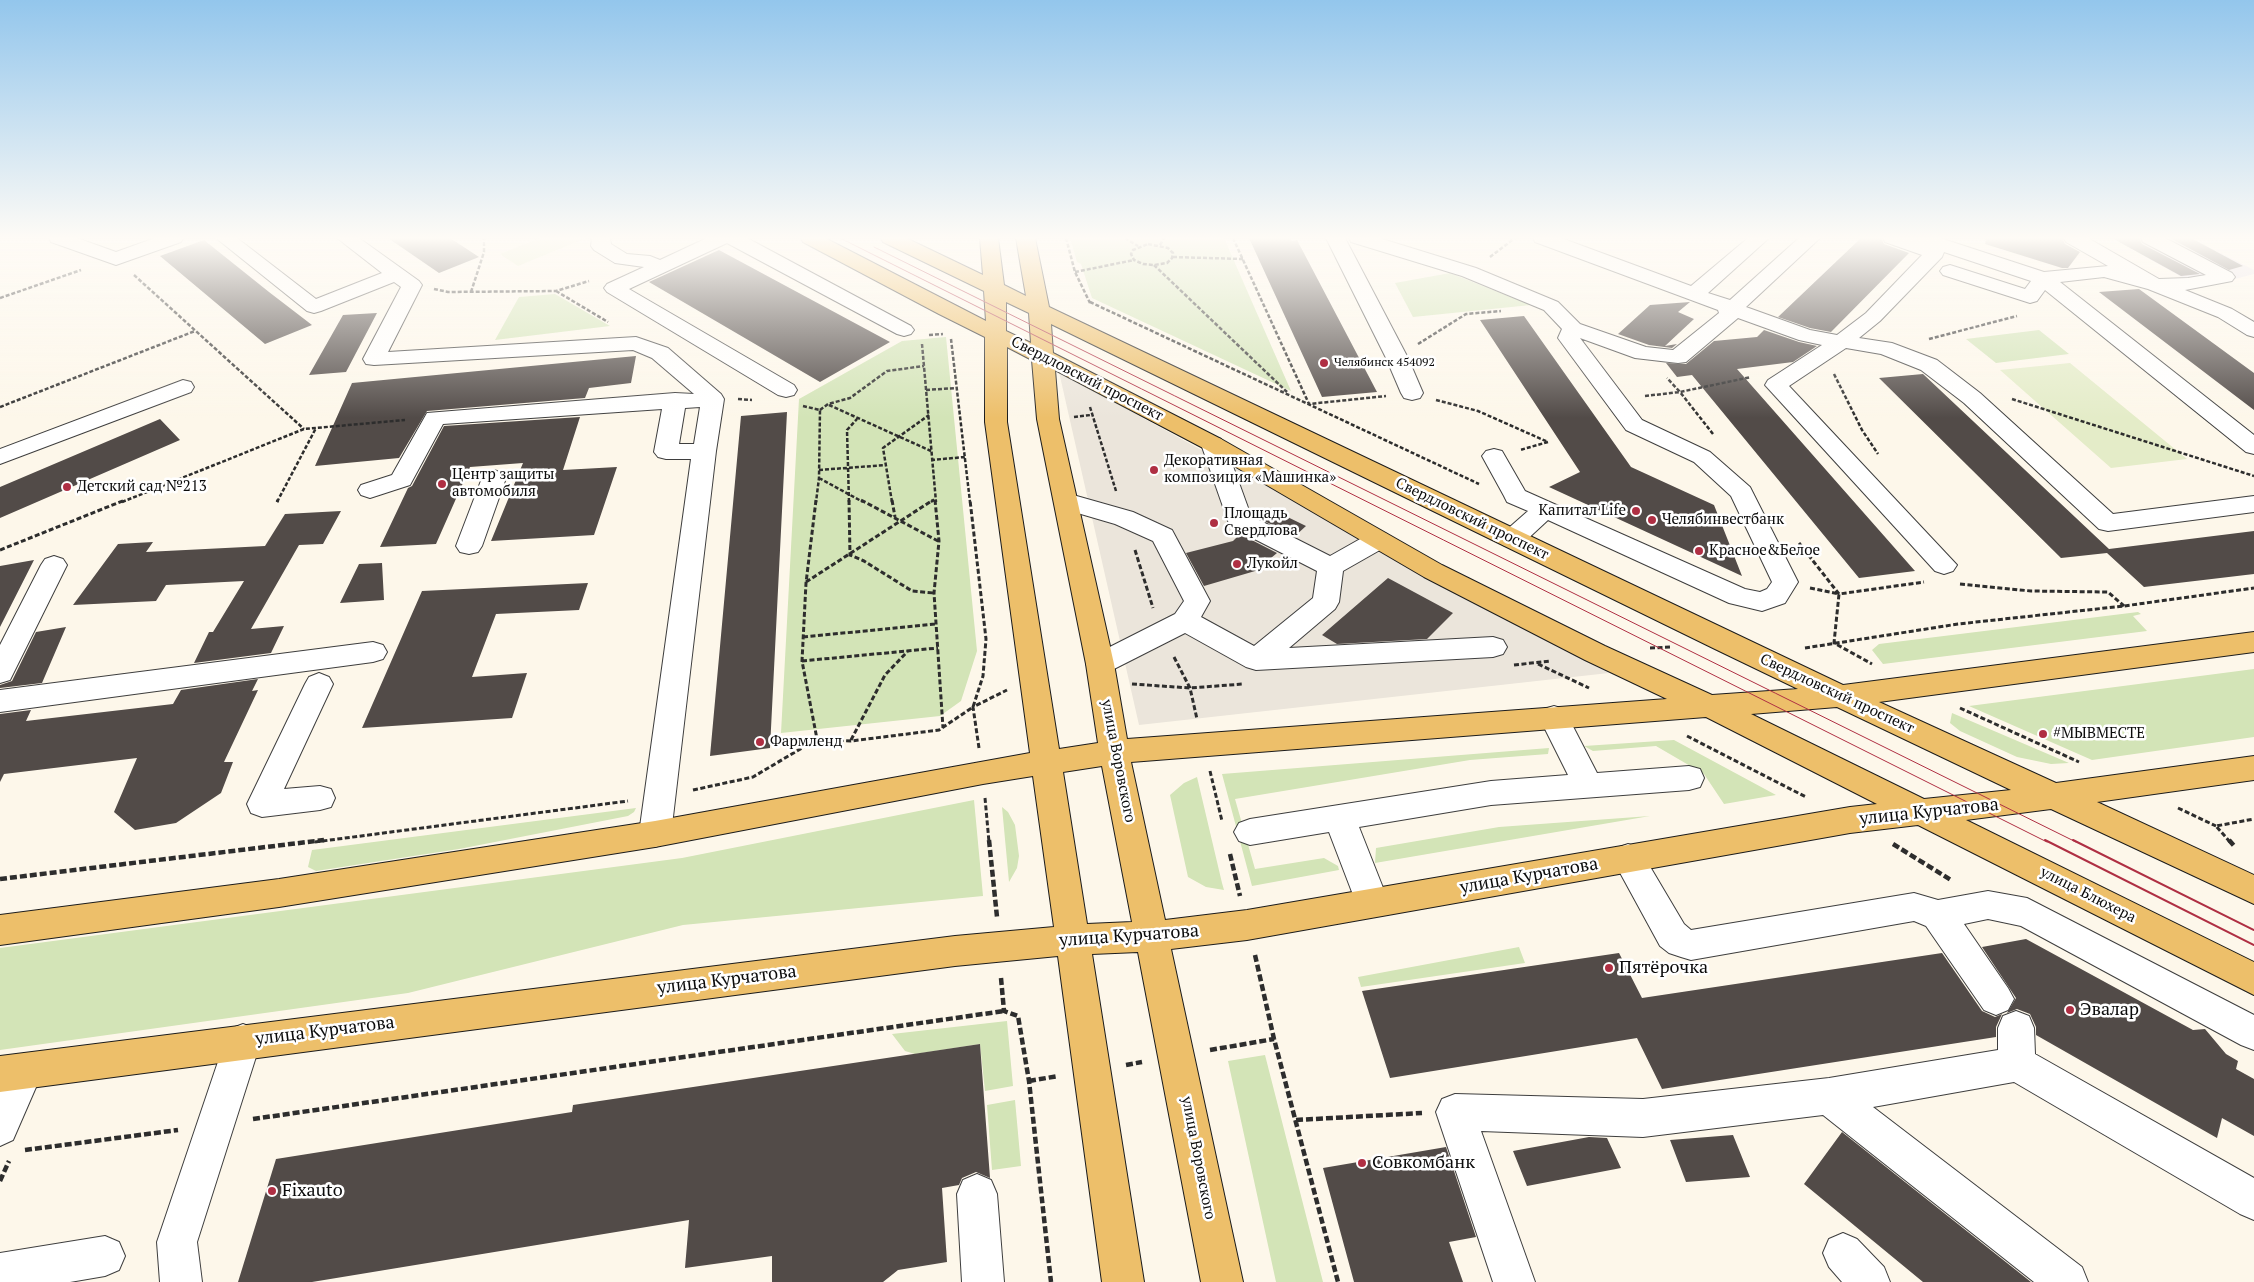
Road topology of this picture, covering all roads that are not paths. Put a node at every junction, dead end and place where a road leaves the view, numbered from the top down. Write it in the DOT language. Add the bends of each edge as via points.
graph roads {
  1 [pos="302,298"];
  2 [pos="345,298"];
  3 [pos="397,298"];
  4 [pos="631,298"];
  5 [pos="844,298"];
  6 [pos="923,298"];
  7 [pos="994,298"];
  8 [pos="1013,298"];
  9 [pos="1037,298"];
  10 [pos="1366,298"];
  11 [pos="1531,298"];
  12 [pos="1705,298"];
  13 [pos="1741,298"];
  14 [pos="1891,298"];
  15 [pos="2068,298"];
  16 [pos="2189,298"];
  17 [pos="1730,307"];
  18 [pos="2254,309"];
  19 [pos="1039,310"];
  20 [pos="2225,312"];
  21 [pos="675,324"];
  22 [pos="1573,328"];
  23 [pos="904,330"];
  24 [pos="2254,332"];
  25 [pos="996,333"];
  26 [pos="636,343"];
  27 [pos="1823,353"];
  28 [pos="1042,355"];
  29 [pos="183,387"];
  30 [pos="1412,393"];
  31 [pos="792,397"];
  32 [pos="713,399"];
  33 [pos="674,400"];
  34 [pos="1213,444"];
  35 [pos="2254,447"];
  36 [pos="704,451"];
  37 [pos="1494,456"];
  38 [pos="0,457"];
  39 [pos="494,478"];
  40 [pos="370,490"];
  41 [pos="1066,501"];
  42 [pos="2254,504"];
  43 [pos="1544,510"];
  44 [pos="1512,539"];
  45 [pos="1378,540"];
  46 [pos="469,546"];
  47 [pos="54,565"];
  48 [pos="1331,567"];
  49 [pos="1948,574"];
  50 [pos="1185,621"];
  51 [pos="2254,642"];
  52 [pos="1493,647"];
  53 [pos="373,652"];
  54 [pos="1256,660"];
  55 [pos="1100,664"];
  56 [pos="0,673"];
  57 [pos="319,684"];
  58 [pos="1842,696"];
  59 [pos="0,701"];
  60 [pos="1707,705"];
  61 [pos="1554,717"];
  62 [pos="1114,752"];
  63 [pos="1046,761"];
  64 [pos="2254,768"];
  65 [pos="1689,778"];
  66 [pos="1588,785"];
  67 [pos="2054,797"];
  68 [pos="320,798"];
  69 [pos="1921,812"];
  70 [pos="1340,818"];
  71 [pos="1250,832"];
  72 [pos="655,834"];
  73 [pos="1628,858"];
  74 [pos="2254,890"];
  75 [pos="1372,904"];
  76 [pos="1938,914"];
  77 [pos="0,930"];
  78 [pos="1153,936"];
  79 [pos="1072,940"];
  80 [pos="2254,979"];
  81 [pos="2010,1030"];
  82 [pos="2254,1033"];
  83 [pos="243,1042"];
  84 [pos="13,1073"];
  85 [pos="1829,1096"];
  86 [pos="11,1138"];
  87 [pos="977,1194"];
  88 [pos="2254,1200"];
  89 [pos="1843,1253"];
  90 [pos="105,1256"];
  91 [pos="0,1273"];
  92 [pos="181,1282"];
  93 [pos="983,1282"];
  94 [pos="1123,1282"];
  95 [pos="1222,1282"];
  96 [pos="1514,1282"];
  97 [pos="1868,1282"];
  98 [pos="2067,1282"];
  1 -- 2 [label="street" via="314,307"];
  3 -- 26 [label="street" via="374,359"];
  4 -- 21 [label="street"];
  5 -- 23 [label="street"];
  6 -- 25 [label="main road, Свердловский проспект"];
  7 -- 25 [label="main road"];
  8 -- 19 [label="main road, Свердловский проспект"];
  9 -- 19 [label="main road, улица Воровского"];
  10 -- 30 [label="street"];
  11 -- 22 [label="street" via="1551,306"];
  12 -- 17 [label="street"];
  13 -- 17 [label="street"];
  14 -- 27 [label="street" via="1873,317"];
  15 -- 35 [label="street"];
  16 -- 20 [label="street"];
  17 -- 22 [label="street" via="1730,314 1678,357 1643,353"];
  17 -- 27 [label="street" via="1806,336"];
  18 -- 20 [label="street"];
  19 -- 28 [label="main road, улица Воровского"];
  19 -- 44 [label="main road, Свердловский проспект"];
  20 -- 24 [label="street"];
  21 -- 26 [label="street"];
  21 -- 31 [label="street"];
  22 -- 43 [label="street" via="1569,338 1634,425 1702,457 1741,492 1785,582 1776,596 1762,602 1738,596"];
  25 -- 28 [label="main road, Свердловский проспект"];
  25 -- 63 [label="main road" via="996,422"];
  26 -- 32 [label="street" via="660,353"];
  27 -- 42 [label="street" via="1884,348 1930,365 1972,398 2108,523"];
  27 -- 49 [label="street" via="1776,385"];
  28 -- 34 [label="main road, Свердловский проспект"];
  28 -- 41 [label="main road, улица Воровского" via="1048,419"];
  29 -- 38 [label="street"];
  32 -- 33 [label="street"];
  32 -- 36 [label="street"];
  33 -- 36 [label="street" via="666,452"];
  33 -- 40 [label="street" via="435,418 401,480"];
  34 -- 45 [label="main road, Свердловский проспект"];
  34 -- 48 [label="street" via="1240,521"];
  36 -- 72 [label="street"];
  37 -- 43 [label="street" via="1516,496"];
  39 -- 46 [label="street"];
  41 -- 50 [label="street" via="1124,518 1163,536 1197,601"];
  41 -- 55 [label="main road, улица Воровского"];
  43 -- 44 [label="street"];
  44 -- 58 [label="main road, Свердловский проспект"];
  45 -- 48 [label="street"];
  45 -- 60 [label="main road, Свердловский проспект" via="1595,653"];
  47 -- 56 [label="street"];
  48 -- 54 [label="street" via="1326,602"];
  50 -- 54 [label="street"];
  50 -- 55 [label="street"];
  51 -- 58 [label="main road"];
  52 -- 54 [label="street"];
  53 -- 59 [label="street"];
  55 -- 62 [label="main road, улица Воровского"];
  57 -- 68 [label="street" via="262,804"];
  58 -- 60 [label="main road"];
  58 -- 67 [label="main road, Свердловский проспект"];
  60 -- 61 [label="main road"];
  60 -- 69 [label="main road, Свердловский проспект"];
  61 -- 62 [label="main road"];
  61 -- 66 [label="street"];
  62 -- 63 [label="main road"];
  62 -- 78 [label="main road, улица Воровского"];
  63 -- 72 [label="main road"];
  63 -- 79 [label="main road"];
  64 -- 67 [label="main road, улица Курчатова"];
  65 -- 66 [label="street"];
  66 -- 70 [label="street" via="1491,793"];
  67 -- 69 [label="main road, улица Курчатова"];
  67 -- 74 [label="main road"];
  69 -- 73 [label="main road, улица Курчатова" via="1850,820"];
  69 -- 80 [label="main road, улица Блюхера"];
  70 -- 71 [label="street"];
  70 -- 75 [label="street"];
  72 -- 77 [label="main road" via="279,892"];
  73 -- 75 [label="main road, улица Курчатова"];
  73 -- 76 [label="street" via="1672,935 1691,945 1914,907"];
  75 -- 78 [label="main road, улица Курчатова" via="1247,925"];
  76 -- 81 [label="street"];
  76 -- 82 [label="street" via="1988,905 2027,913"];
  78 -- 79 [label="main road, улица Курчатова"];
  78 -- 95 [label="main road, улица Воровского"];
  79 -- 83 [label="main road, улица Курчатова"];
  79 -- 94 [label="main road"];
  81 -- 85 [label="street"];
  81 -- 88 [label="street"];
  83 -- 84 [label="main road, улица Курчатова"];
  83 -- 92 [label="street" via="177,1242"];
  84 -- 86 [label="street"];
  85 -- 96 [label="street" via="1644,1118 1455,1112"];
  85 -- 98 [label="street"];
  87 -- 93 [label="street"];
  89 -- 97 [label="street"];
  90 -- 91 [label="street"];
}
